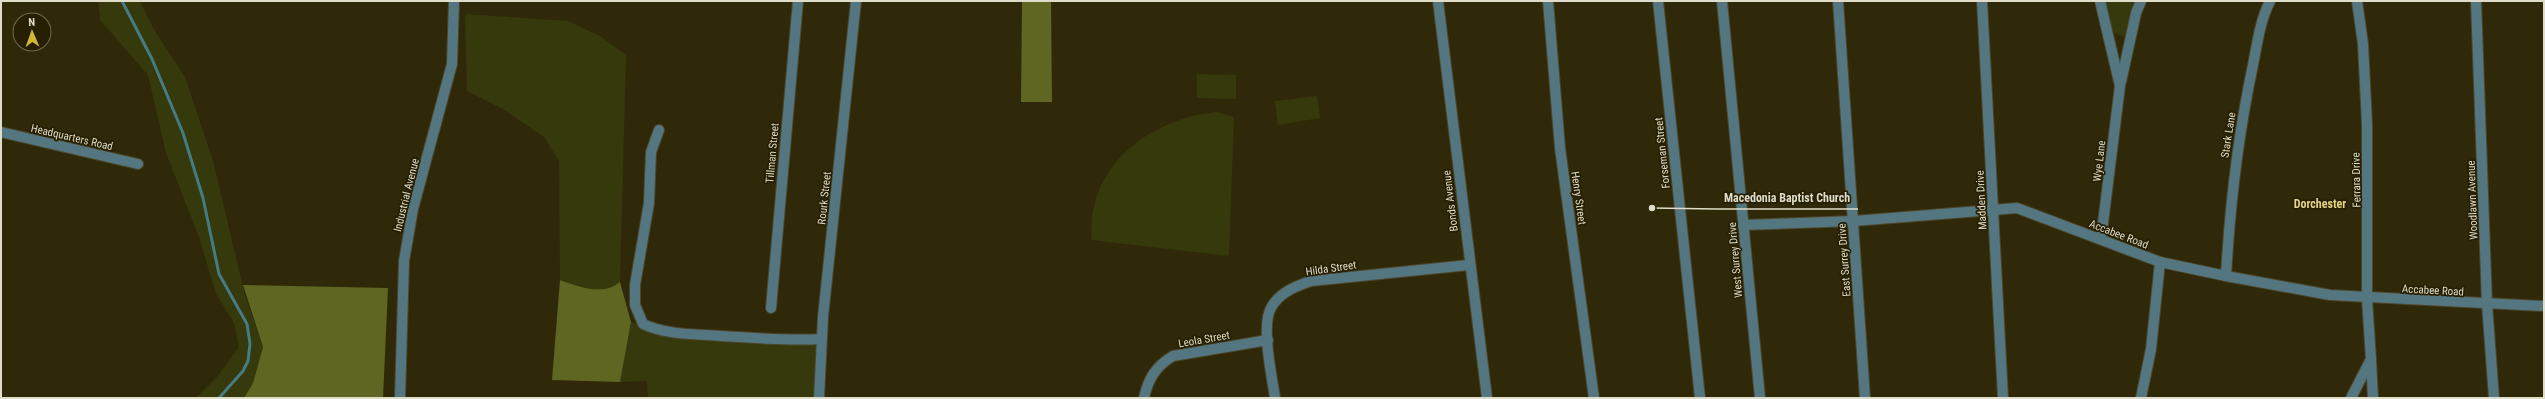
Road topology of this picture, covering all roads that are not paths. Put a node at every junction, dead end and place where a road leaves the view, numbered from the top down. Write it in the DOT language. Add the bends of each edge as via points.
graph roads {
  1 [pos="454,1"];
  2 [pos="798,1"];
  3 [pos="856,1"];
  4 [pos="1438,1"];
  5 [pos="1548,1"];
  6 [pos="1658,1"];
  7 [pos="1722,1"];
  8 [pos="1838,1"];
  9 [pos="1982,1"];
  10 [pos="2100,1"];
  11 [pos="2141,1"];
  12 [pos="2270,1"];
  13 [pos="2357,1"];
  14 [pos="2476,1"];
  15 [pos="2120,86"];
  16 [pos="659,130"];
  17 [pos="1,132"];
  18 [pos="138,164"];
  19 [pos="1994,208"];
  20 [pos="1854,221"];
  21 [pos="1743,225"];
  22 [pos="2101,239"];
  23 [pos="2160,262"];
  24 [pos="1469,265"];
  25 [pos="2226,276"];
  26 [pos="2367,299"];
  27 [pos="2487,304"];
  28 [pos="2544,306"];
  29 [pos="771,308"];
  30 [pos="822,339"];
  31 [pos="1268,340"];
  32 [pos="2370,359"];
  33 [pos="400,398"];
  34 [pos="818,398"];
  35 [pos="1144,398"];
  36 [pos="1275,398"];
  37 [pos="1487,398"];
  38 [pos="1594,398"];
  39 [pos="1700,398"];
  40 [pos="1760,398"];
  41 [pos="1865,398"];
  42 [pos="2002,398"];
  43 [pos="2141,398"];
  44 [pos="2350,398"];
  45 [pos="2373,398"];
  46 [pos="2494,398"];
  1 -- 33 [label="street, Industrial Avenue" via="452,64 413,209 404,261"];
  2 -- 29 [label="street, Tillman Street"];
  3 -- 30 [label="street, Rourk Street"];
  4 -- 24 [label="street, Bonds Avenue"];
  5 -- 38 [label="street, Henry Street" via="1560,148"];
  6 -- 39 [label="street, Forseman Street"];
  7 -- 21 [label="street, West Surrey Drive"];
  8 -- 20 [label="street, East Surrey Drive"];
  9 -- 19 [label="street, Madden Drive"];
  10 -- 15 [label="street, Wye Lane"];
  11 -- 15 [label="street, Wye Lane"];
  12 -- 25 [label="street, Stark Lane" via="2264,14 2245,104 2231,195"];
  13 -- 26 [label="street, Ferrara Drive" via="2363,44 2367,124"];
  14 -- 27 [label="street, Woodlawn Avenue"];
  15 -- 22 [label="street, Wye Lane"];
  16 -- 30 [label="street" via="651,152 649,203 635,285 635,305 643,324 656,330 704,335 795,341"];
  17 -- 18 [label="street, Headquarters Road"];
  19 -- 20 [label="street, Accabee Road"];
  19 -- 22 [label="street, Accabee Road" via="2017,208"];
  19 -- 42 [label="street, Madden Drive"];
  20 -- 21 [label="street, Accabee Road"];
  20 -- 41 [label="street, East Surrey Drive"];
  21 -- 40 [label="street, West Surrey Drive"];
  22 -- 23 [label="street, Accabee Road"];
  23 -- 25 [label="street, Accabee Road"];
  23 -- 43 [label="street" via="2151,349"];
  24 -- 31 [label="street, Hilda Street" via="1311,281 1280,298 1272,307 1268,320"];
  24 -- 37 [label="street, Bonds Avenue"];
  25 -- 26 [label="street, Accabee Road" via="2330,296"];
  26 -- 27 [label="street, Accabee Road"];
  26 -- 32 [label="street, Ferrara Drive"];
  27 -- 28 [label="street, Accabee Road"];
  27 -- 46 [label="street, Woodlawn Avenue"];
  30 -- 34 [label="street, Rourk Street"];
  31 -- 35 [label="street, Leola Street" via="1173,356 1153,373"];
  31 -- 36 [label="street, Hilda Street"];
  32 -- 44 [label="street"];
  32 -- 45 [label="street, Ferrara Drive"];
}
